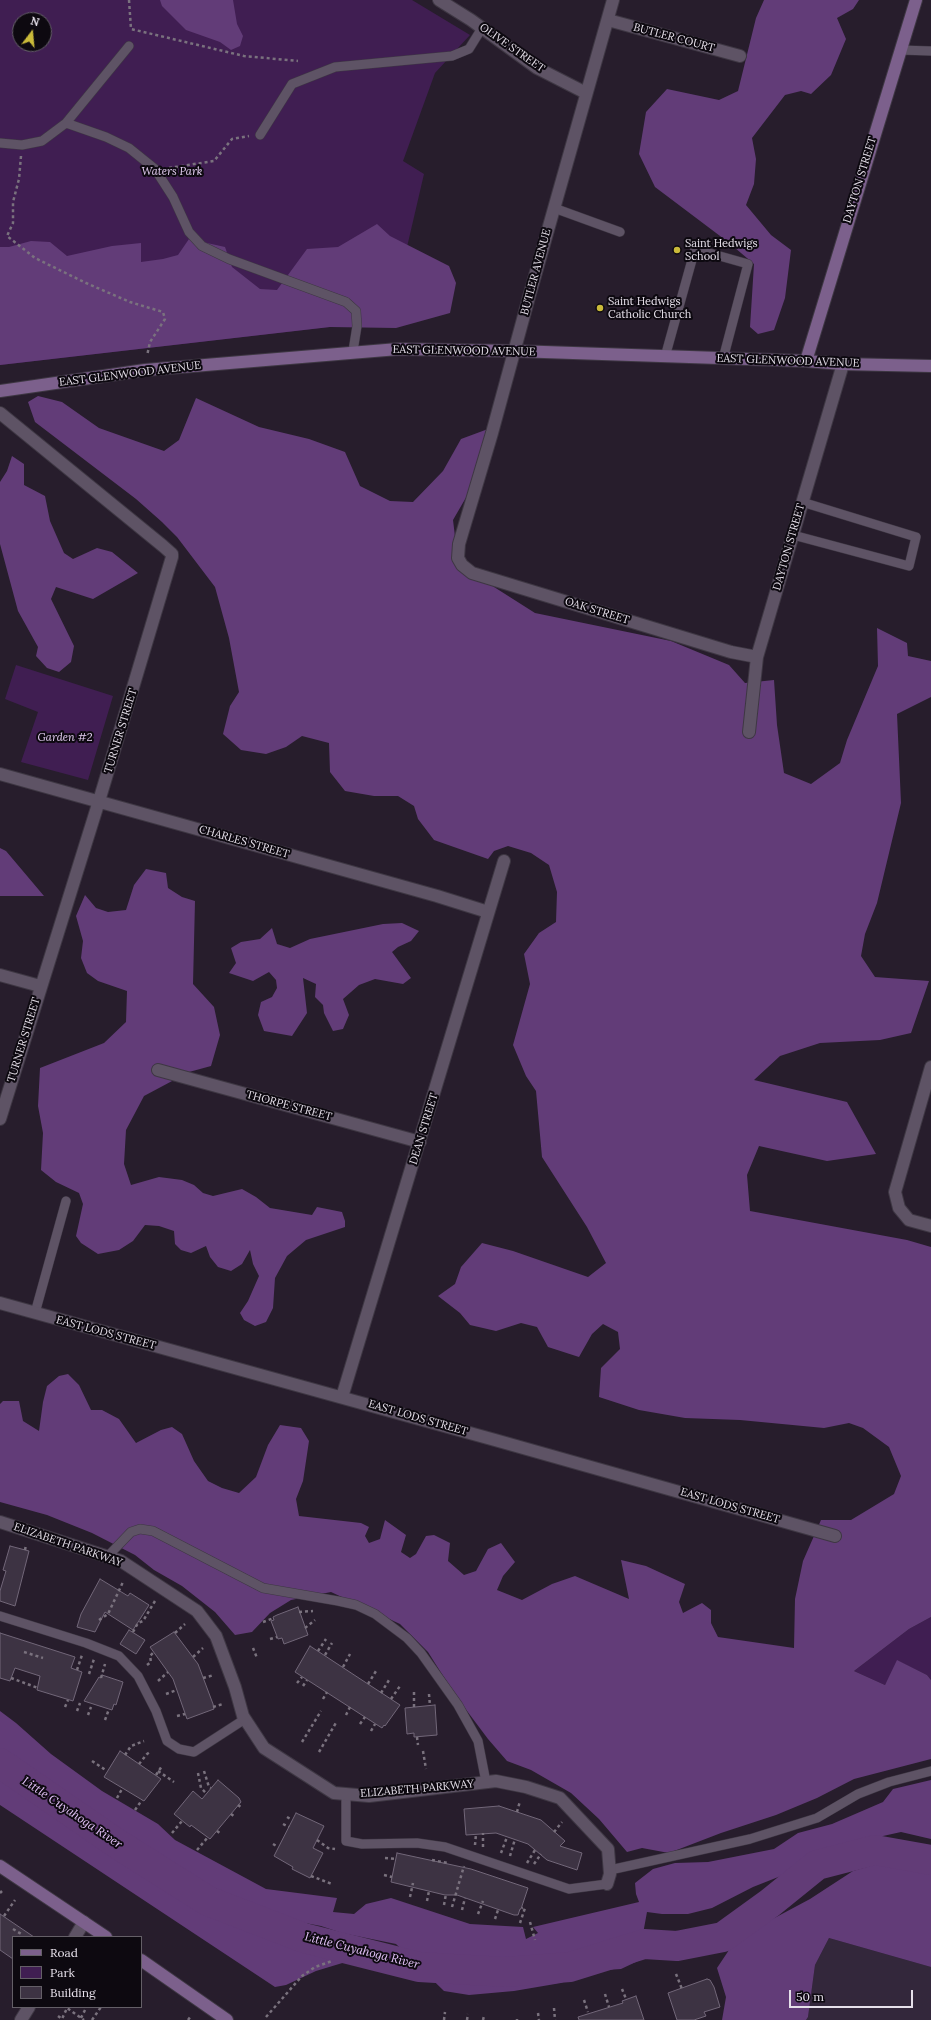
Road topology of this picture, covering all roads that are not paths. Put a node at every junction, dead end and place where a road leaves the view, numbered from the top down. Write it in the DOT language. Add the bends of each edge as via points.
graph roads {
  1 [pos="439,0"];
  2 [pos="613,0"];
  3 [pos="916,0"];
  4 [pos="608,20"];
  5 [pos="482,28"];
  6 [pos="129,46"];
  7 [pos="900,50"];
  8 [pos="931,51"];
  9 [pos="740,56"];
  10 [pos="586,93"];
  11 [pos="66,123"];
  12 [pos="260,135"];
  13 [pos="0,143"];
  14 [pos="554,208"];
  15 [pos="620,232"];
  16 [pos="353,351"];
  17 [pos="516,351"];
  18 [pos="665,357"];
  19 [pos="723,359"];
  20 [pos="806,361"];
  21 [pos="843,364"];
  22 [pos="931,366"];
  23 [pos="0,391"];
  24 [pos="0,413"];
  25 [pos="802,502"];
  26 [pos="793,536"];
  27 [pos="459,544"];
  28 [pos="757,658"];
  29 [pos="748,732"];
  30 [pos="0,774"];
  31 [pos="99,801"];
  32 [pos="504,861"];
  33 [pos="488,912"];
  34 [pos="0,975"];
  35 [pos="40,986"];
  36 [pos="931,1066"];
  37 [pos="158,1070"];
  38 [pos="0,1119"];
  39 [pos="420,1142"];
  40 [pos="66,1201"];
  41 [pos="931,1226"];
  42 [pos="0,1304"];
  43 [pos="35,1313"];
  44 [pos="342,1397"];
  45 [pos="0,1522"];
  46 [pos="835,1536"];
  47 [pos="107,1557"];
  48 [pos="0,1616"];
  49 [pos="246,1719"];
  50 [pos="931,1771"];
  51 [pos="486,1782"];
  52 [pos="346,1794"];
  53 [pos="0,1866"];
  54 [pos="610,1870"];
  55 [pos="607,1884"];
  56 [pos="84,1922"];
  57 [pos="76,1936"];
  58 [pos="105,1936"];
  59 [pos="142,1961"];
  60 [pos="28,2008"];
  61 [pos="21,2020"];
  62 [pos="227,2020"];
  1 -- 5 [label="street, OLIVE STREET"];
  2 -- 4 [label="street, BUTLER AVENUE"];
  3 -- 7 [label="street, DAYTON STREET"];
  4 -- 9 [label="street, BUTLER COURT"];
  4 -- 10 [label="street, BUTLER AVENUE"];
  5 -- 10 [label="street, OLIVE STREET" via="537,68"];
  5 -- 12 [label="lane" via="469,49 452,56 335,67 292,84"];
  6 -- 11 [label="lane"];
  7 -- 8 [label="lane"];
  7 -- 20 [label="street, DAYTON STREET"];
  10 -- 14 [label="street, BUTLER AVENUE"];
  11 -- 13 [label="lane" via="42,141 22,145"];
  11 -- 16 [label="lane" via="129,148 155,169 173,197 189,232 202,246 229,259 346,302 356,312 357,326"];
  14 -- 15 [label="lane"];
  14 -- 17 [label="street, BUTLER AVENUE"];
  16 -- 17 [label="street, EAST GLENWOOD AVENUE"];
  16 -- 23 [label="street, EAST GLENWOOD AVENUE" via="256,362 145,370"];
  17 -- 18 [label="street, EAST GLENWOOD AVENUE"];
  17 -- 27 [label="street, BUTLER AVENUE"];
  18 -- 19 [label="street, EAST GLENWOOD AVENUE"];
  18 -- 19 [label="lane" via="695,249 748,264"];
  19 -- 20 [label="street, EAST GLENWOOD AVENUE"];
  20 -- 21 [label="street, EAST GLENWOOD AVENUE"];
  21 -- 22 [label="street, EAST GLENWOOD AVENUE"];
  21 -- 25 [label="street, DAYTON STREET"];
  24 -- 31 [label="street, TURNER STREET" via="172,554"];
  25 -- 26 [label="street, DAYTON STREET"];
  25 -- 26 [label="lane" via="916,537 908,566"];
  26 -- 28 [label="street, DAYTON STREET"];
  27 -- 28 [label="street, OAK STREET" via="458,558 462,566 472,573"];
  28 -- 29 [label="street, DAYTON STREET"];
  30 -- 31 [label="street, CHARLES STREET"];
  31 -- 33 [label="street, CHARLES STREET"];
  31 -- 35 [label="street, TURNER STREET"];
  32 -- 33 [label="street, DEAN STREET"];
  33 -- 39 [label="street, DEAN STREET"];
  34 -- 35 [label="street"];
  35 -- 38 [label="street, TURNER STREET"];
  36 -- 41 [label="street" via="894,1192 900,1208 909,1220"];
  37 -- 39 [label="street, THORPE STREET"];
  39 -- 44 [label="street, DEAN STREET"];
  40 -- 43 [label="lane"];
  42 -- 43 [label="street, EAST LODS STREET"];
  43 -- 44 [label="street, EAST LODS STREET"];
  44 -- 46 [label="street, EAST LODS STREET"];
  45 -- 47 [label="street, ELIZABETH PARKWAY"];
  47 -- 49 [label="street, ELIZABETH PARKWAY" via="121,1561 196,1611 216,1636"];
  47 -- 51 [label="lane" via="131,1532 140,1529 153,1531 263,1588 356,1605 374,1614 406,1638 421,1654 458,1705 478,1741"];
  48 -- 49 [label="lane" via="86,1642 119,1656 138,1676 156,1711 167,1741 180,1750 194,1752"];
  49 -- 52 [label="street, ELIZABETH PARKWAY" via="264,1748 334,1793"];
  50 -- 54 [label="lane" via="889,1782 858,1794 817,1818 750,1839"];
  51 -- 52 [label="street, ELIZABETH PARKWAY" via="369,1796"];
  51 -- 54 [label="street, ELIZABETH PARKWAY" via="496,1781 526,1787 560,1798 608,1849"];
  52 -- 55 [label="lane" via="346,1841 362,1844 417,1843 445,1847 569,1889"];
  53 -- 56 [label="street"];
  54 -- 55 [label="street, ELIZABETH PARKWAY"];
  56 -- 57 [label="street"];
  56 -- 58 [label="street"];
  59 -- 62 [label="street"];
  60 -- 61 [label="street"];
}
